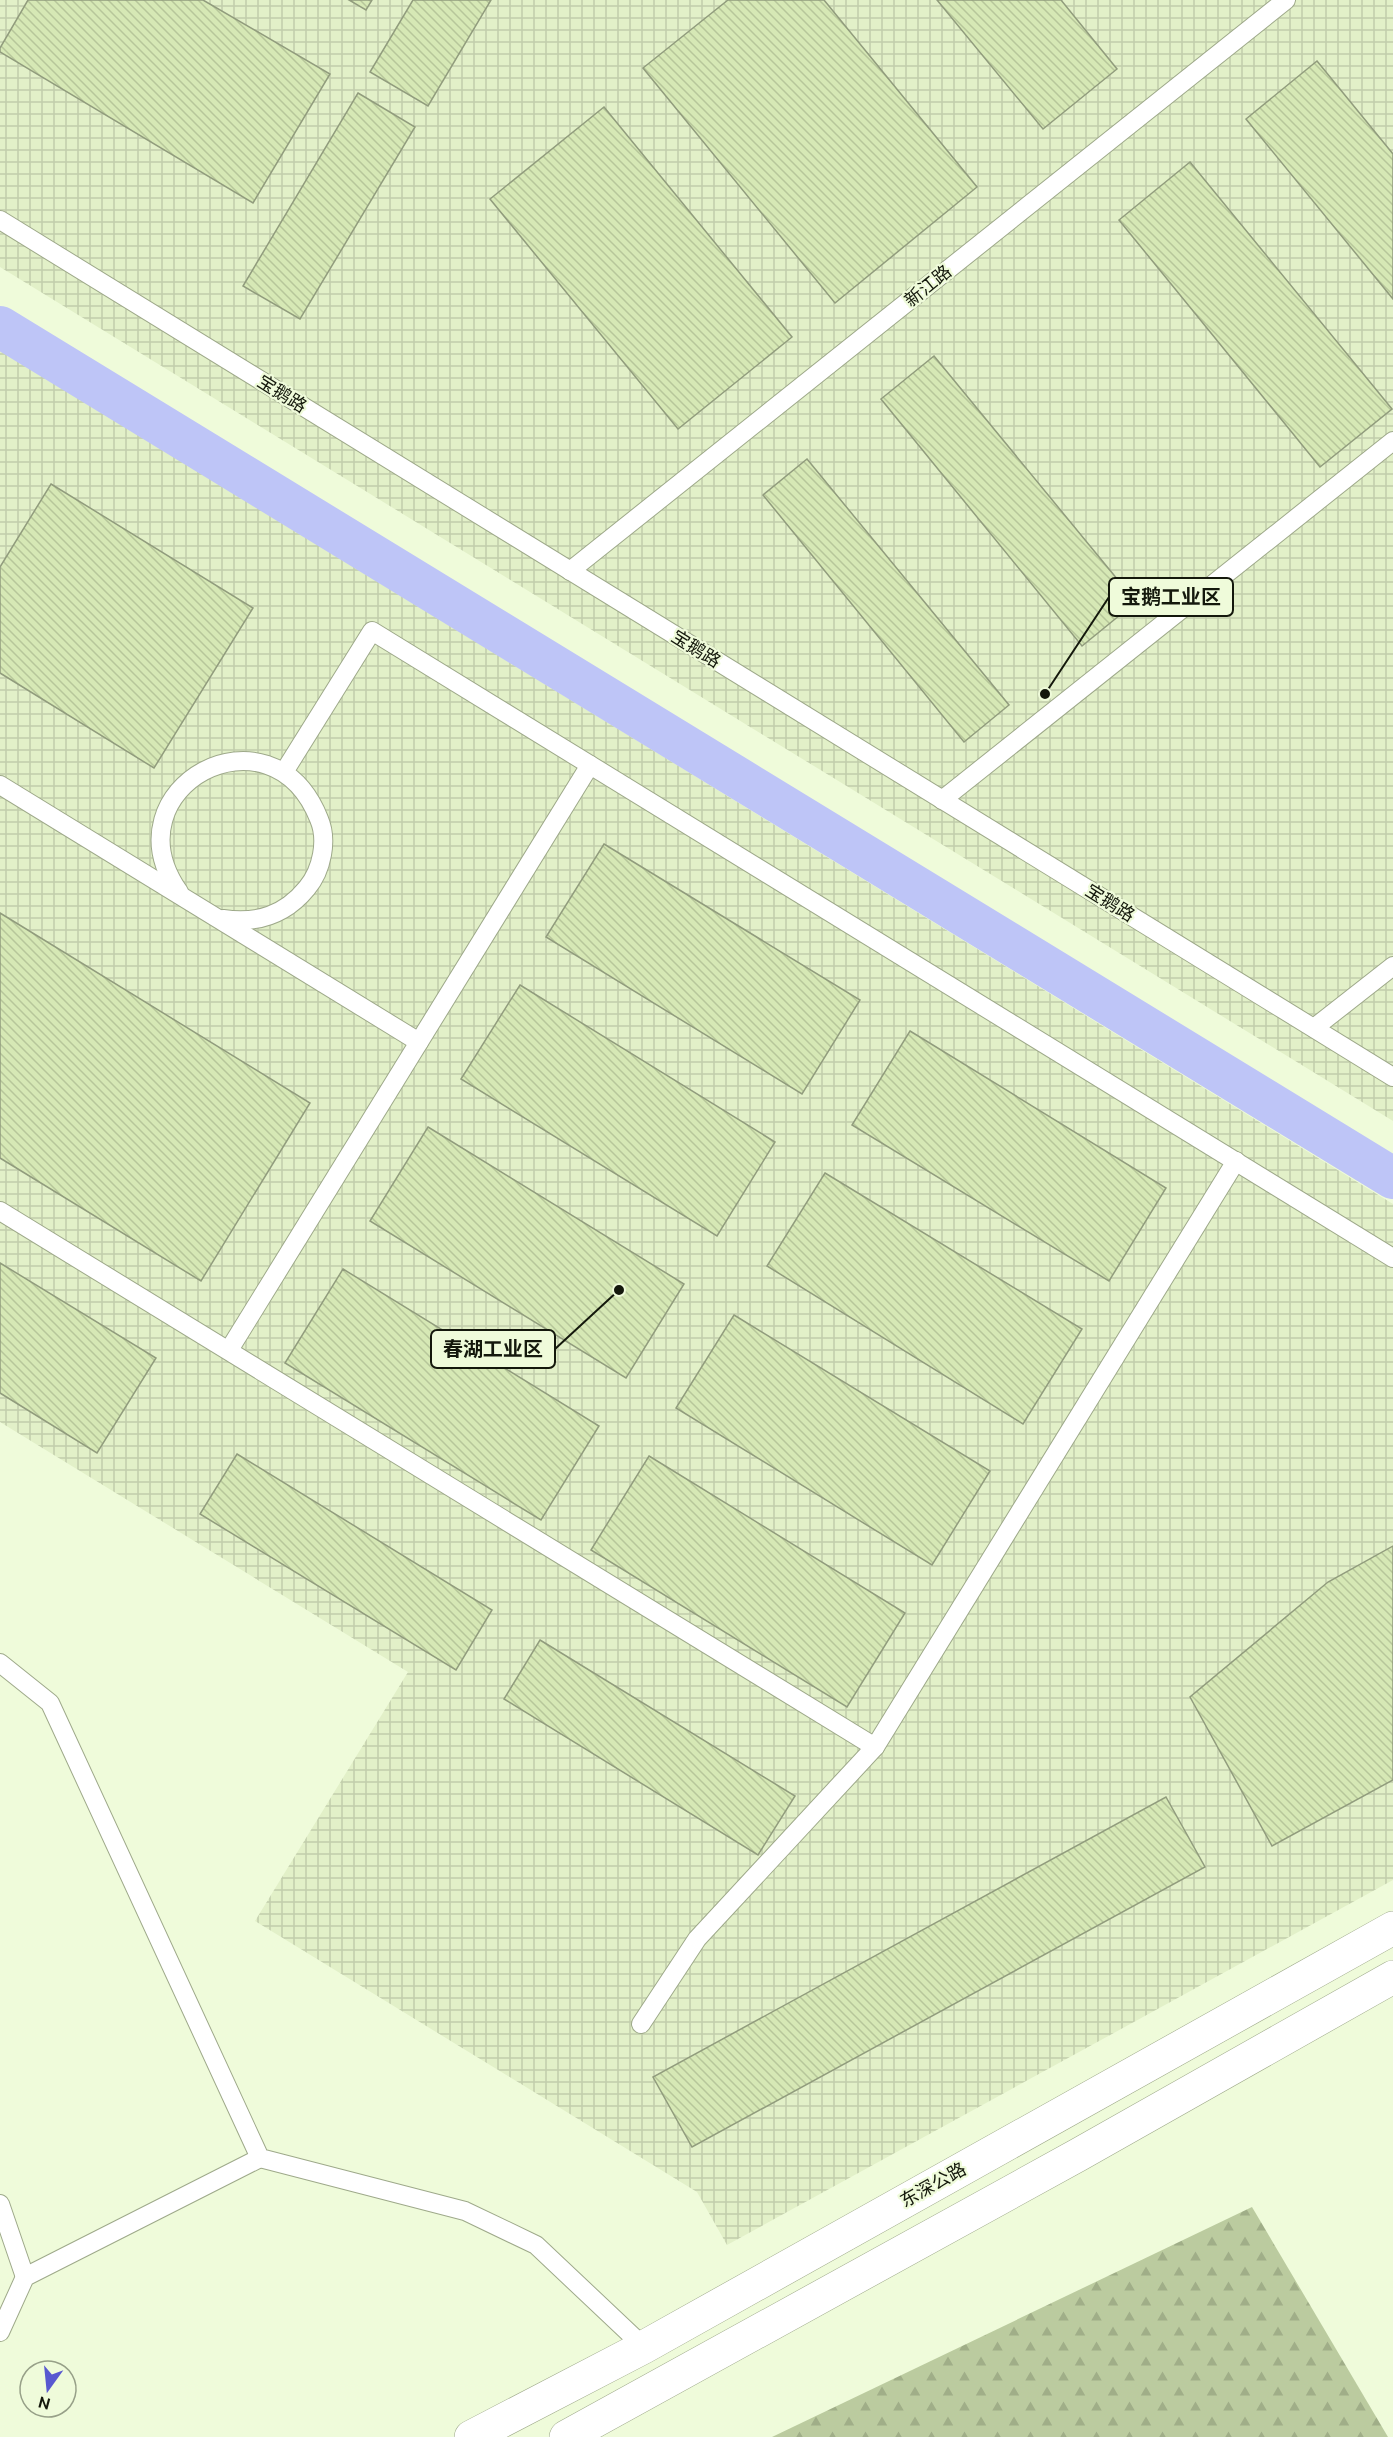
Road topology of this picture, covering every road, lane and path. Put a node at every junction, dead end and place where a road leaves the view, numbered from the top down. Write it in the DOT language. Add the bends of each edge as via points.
graph roads {
  1 [pos="1286,0"];
  2 [pos="0,220"];
  3 [pos="1393,441"];
  4 [pos="570,571"];
  5 [pos="590,765"];
  6 [pos="284,772"];
  7 [pos="0,785"];
  8 [pos="942,800"];
  9 [pos="183,897"];
  10 [pos="218,919"];
  11 [pos="1393,966"];
  12 [pos="1314,1028"];
  13 [pos="419,1042"];
  14 [pos="1393,1077"];
  15 [pos="1236,1161"];
  16 [pos="0,1211"];
  17 [pos="1393,1258"];
  18 [pos="229,1350"];
  19 [pos="0,1663"];
  20 [pos="875,1747"];
  21 [pos="1393,1928"];
  22 [pos="1393,1977"];
  23 [pos="641,2024"];
  24 [pos="260,2158"];
  25 [pos="0,2204"];
  26 [pos="25,2277"];
  27 [pos="0,2332"];
  28 [pos="644,2347"];
  29 [pos="471,2437"];
  30 [pos="566,2437"];
  1 -- 4 [label="lane, 新江路"];
  2 -- 4 [label="lane, 宝鹅路"];
  3 -- 8 [label="lane"];
  4 -- 8 [label="lane, 宝鹅路"];
  5 -- 6 [label="lane" via="372,630"];
  5 -- 13 [label="lane"];
  5 -- 15 [label="lane"];
  6 -- 9 [label="lane" via="264,763 222,762 186,782 172,799 163,818 162,859"];
  6 -- 10 [label="lane" via="300,785 321,823 320,864 298,900 280,912 261,920"];
  7 -- 9 [label="lane"];
  8 -- 12 [label="lane, 宝鹅路"];
  9 -- 10 [label="lane"];
  10 -- 13 [label="lane"];
  11 -- 12 [label="lane"];
  12 -- 14 [label="lane, 宝鹅路"];
  13 -- 18 [label="lane"];
  15 -- 17 [label="lane"];
  15 -- 20 [label="lane"];
  16 -- 18 [label="lane"];
  18 -- 20 [label="lane"];
  19 -- 24 [label="lane" via="50,1703"];
  20 -- 23 [label="lane" via="697,1939"];
  21 -- 28 [label="highway, 东深公路"];
  22 -- 30 [label="highway"];
  24 -- 26 [label="lane"];
  24 -- 28 [label="lane" via="465,2211 536,2245"];
  25 -- 26 [label="lane"];
  26 -- 27 [label="lane"];
  28 -- 29 [label="highway, 东深公路"];
}
